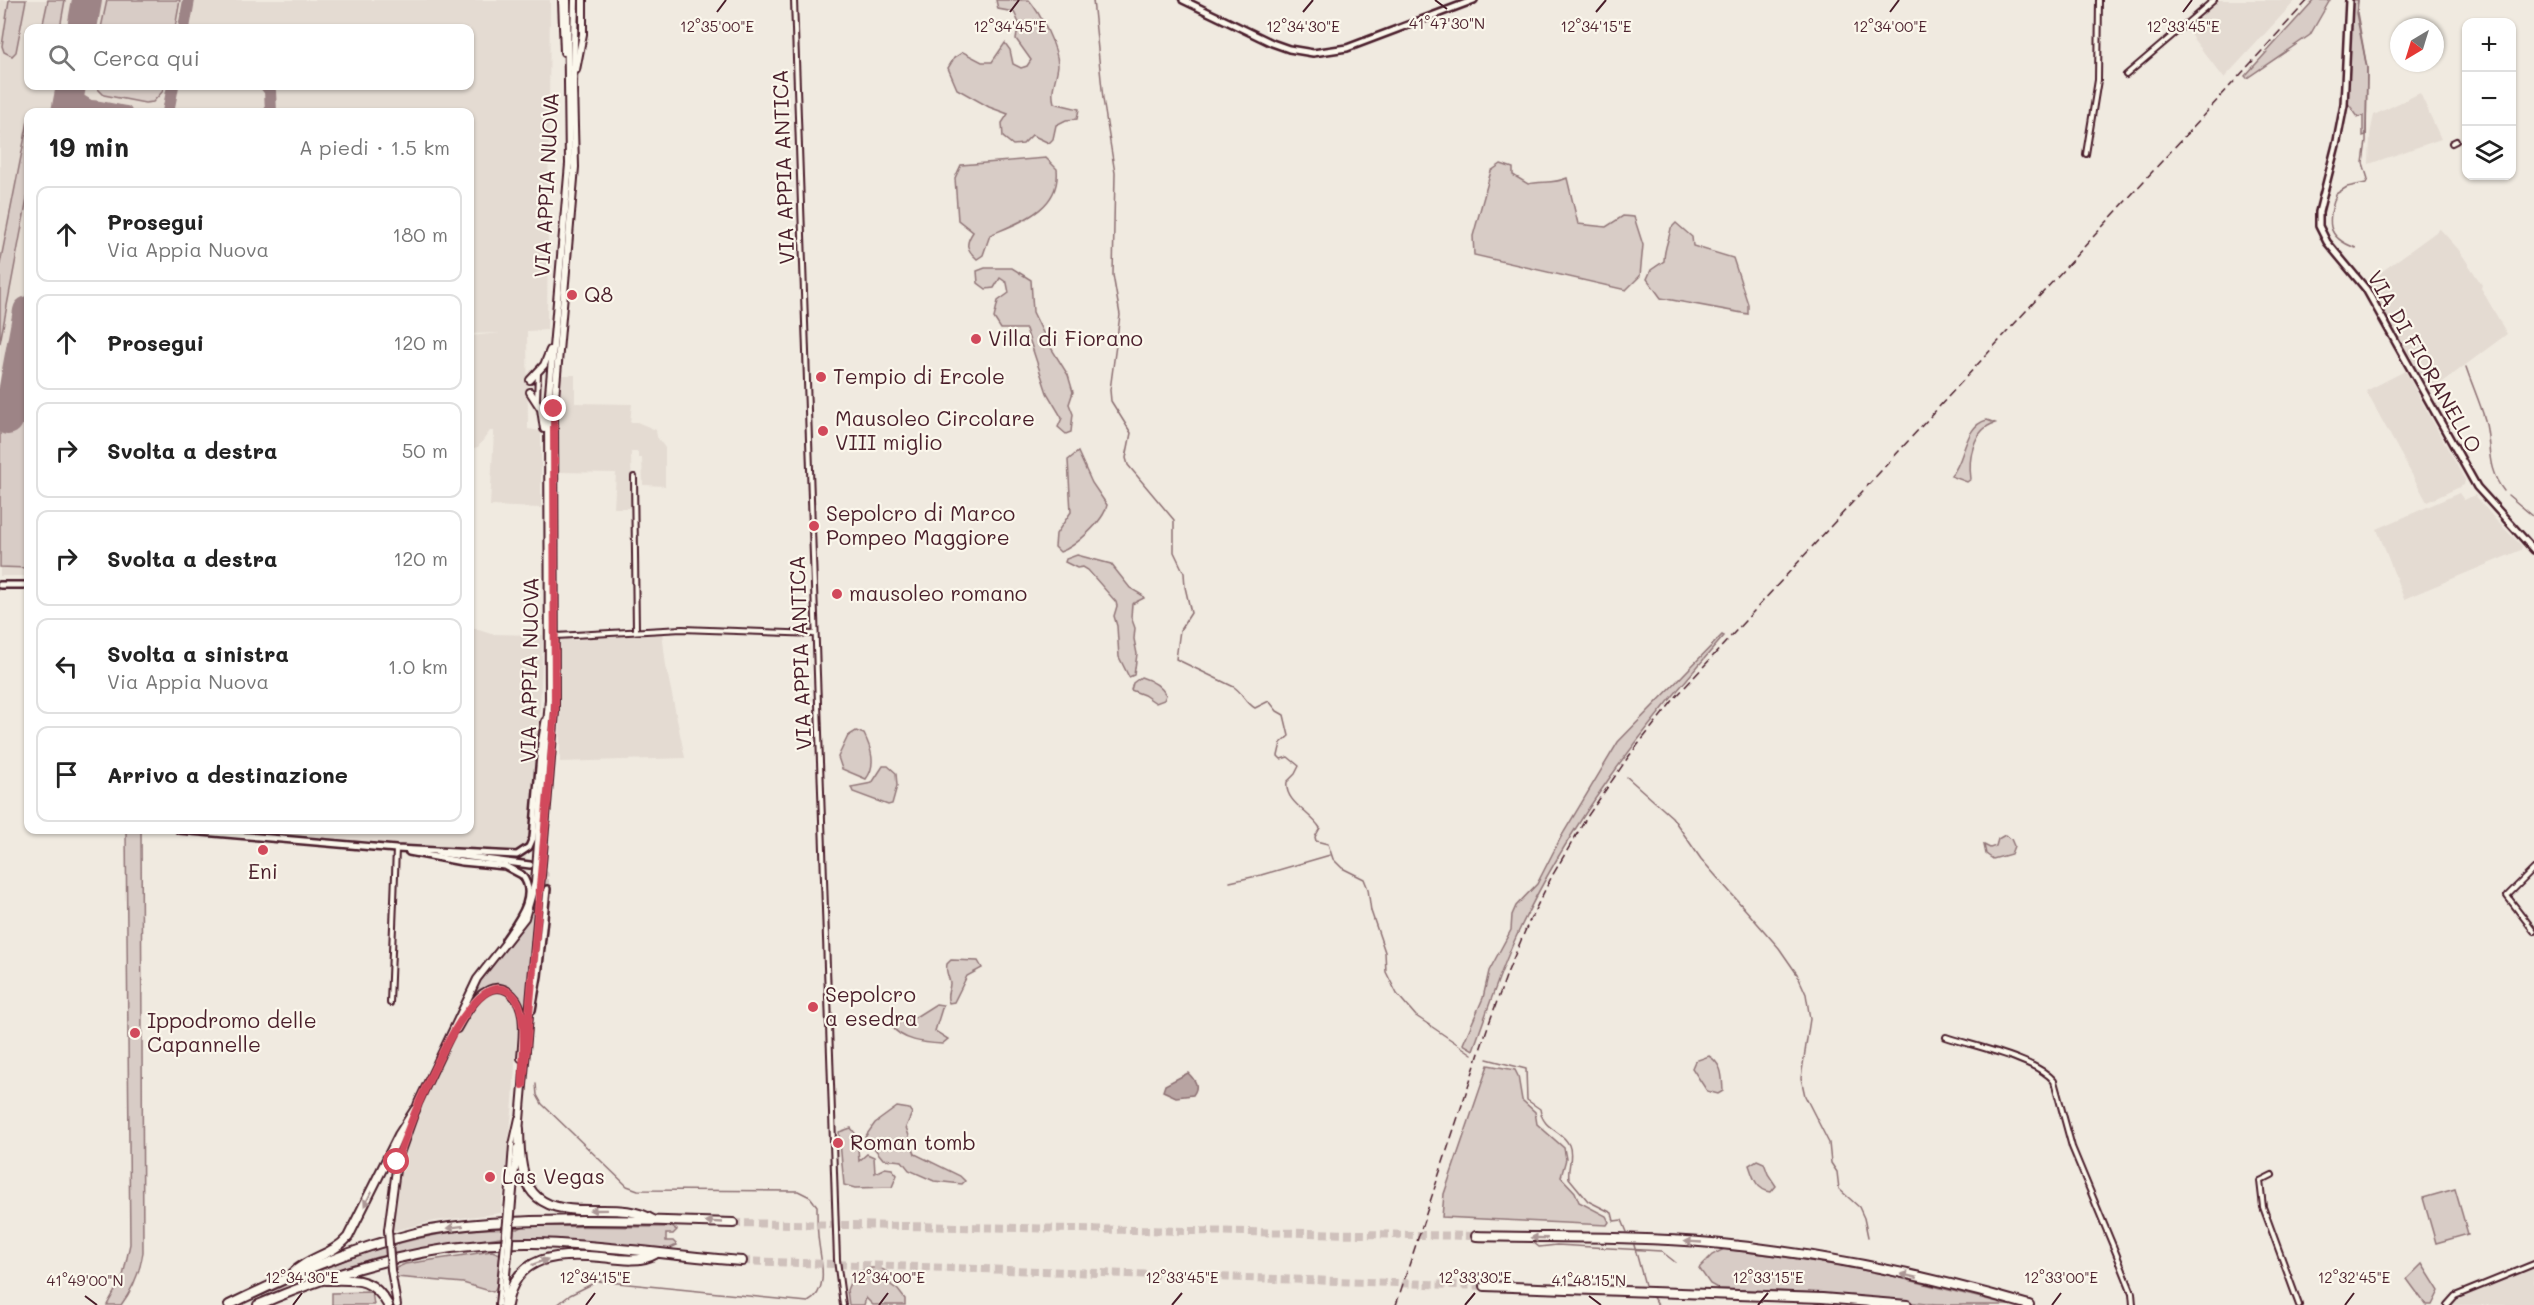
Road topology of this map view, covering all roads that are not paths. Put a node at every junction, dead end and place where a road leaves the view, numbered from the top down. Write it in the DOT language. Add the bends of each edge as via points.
graph roads {
  1 [pos="562,0"];
  2 [pos="567,0"];
  3 [pos="575,0"];
  4 [pos="583,0"];
  5 [pos="794,0"];
  6 [pos="1183,0"];
  7 [pos="1474,0"];
  8 [pos="2099,0"];
  9 [pos="2214,0"];
  10 [pos="2349,0"];
  11 [pos="2126,75"];
  12 [pos="570,82"];
  13 [pos="2086,154"];
  14 [pos="554,331"];
  15 [pos="538,373"];
  16 [pos="530,380"];
  17 [pos="530,392"];
  18 [pos="537,401"];
  19 [pos="548,456"];
  20 [pos="634,477"];
  21 [pos="2534,550"];
  22 [pos="0,585"];
  23 [pos="24,585"];
  24 [pos="636,630"];
  25 [pos="815,634"];
  26 [pos="556,636"];
  27 [pos="548,711"];
  28 [pos="225,834"];
  29 [pos="396,849"];
  30 [pos="420,850"];
  31 [pos="530,865"];
  32 [pos="2534,869"];
  33 [pos="547,889"];
  34 [pos="2534,931"];
  35 [pos="491,958"];
  36 [pos="390,1003"];
  37 [pos="528,1026"];
  38 [pos="1946,1037"];
  39 [pos="445,1049"];
  40 [pos="523,1085"];
  41 [pos="521,1102"];
  42 [pos="416,1110"];
  43 [pos="519,1129"];
  44 [pos="2272,1175"];
  45 [pos="510,1201"];
  46 [pos="654,1221"];
  47 [pos="733,1223"];
  48 [pos="1476,1236"];
  49 [pos="657,1253"];
  50 [pos="742,1261"];
  51 [pos="2534,1264"];
  52 [pos="289,1277"];
  53 [pos="319,1280"];
  54 [pos="1485,1286"];
  55 [pos="229,1305"];
  56 [pos="258,1305"];
  57 [pos="388,1305"];
  58 [pos="397,1305"];
  59 [pos="501,1305"];
  60 [pos="507,1305"];
  61 [pos="843,1305"];
  62 [pos="1907,1305"];
  63 [pos="2029,1305"];
  64 [pos="2133,1305"];
  65 [pos="2300,1305"];
  66 [pos="2447,1305"];
  1 -- 12 [label="main road"];
  2 -- 12 [label="main road, VIA APPIA NUOVA"];
  3 -- 12 [label="main road, VIA APPIA NUOVA"];
  4 -- 12 [label="main road" via="583,34"];
  5 -- 25 [label="street, VIA APPIA ANTICA"];
  6 -- 7 [label="street" via="1272,43 1313,53 1347,48"];
  8 -- 13 [label="street" via="2098,80"];
  9 -- 11 [label="street"];
  10 -- 21 [label="street, VIA DI FIORANELLO" via="2344,105 2318,215 2319,226 2327,242 2366,289 2477,487"];
  12 -- 14 [label="main road, VIA APPIA NUOVA" via="568,164"];
  12 -- 26 [label="main road, VIA APPIA NUOVA" via="575,167 554,409"];
  14 -- 15 [label="main road" via="548,357"];
  14 -- 19 [label="main road, VIA APPIA NUOVA"];
  15 -- 16 [label="main road"];
  15 -- 18 [label="street"];
  17 -- 18 [label="main road"];
  18 -- 19 [label="main road"];
  19 -- 27 [label="main road, VIA APPIA NUOVA"];
  20 -- 24 [label="street"];
  22 -- 23 [label="street"];
  24 -- 25 [label="street"];
  24 -- 26 [label="street"];
  25 -- 61 [label="street, VIA APPIA ANTICA" via="837,1260"];
  26 -- 37 [label="main road, VIA APPIA NUOVA" via="555,712"];
  27 -- 30 [label="street" via="529,847 510,855"];
  27 -- 35 [label="main road, VIA APPIA NUOVA" via="534,891 523,921"];
  28 -- 29 [label="street"];
  29 -- 30 [label="street"];
  29 -- 35 [label="street" via="458,862 505,866 522,874 528,890 525,906"];
  29 -- 36 [label="street"];
  30 -- 31 [label="street"];
  32 -- 34 [label="street" via="2507,896"];
  33 -- 37 [label="street" via="538,976"];
  35 -- 39 [label="main road, VIA APPIA NUOVA"];
  37 -- 40 [label="main road, VIA APPIA NUOVA"];
  38 -- 64 [label="street" via="2031,1065 2054,1081 2072,1147 2132,1293"];
  39 -- 40 [label="main road" via="478,998 491,989 504,990 517,1000 522,1015"];
  39 -- 42 [label="main road, VIA APPIA NUOVA"];
  40 -- 41 [label="main road, VIA APPIA NUOVA"];
  41 -- 43 [label="main road, VIA APPIA NUOVA"];
  41 -- 45 [label="street, VIA APPIA NUOVA" via="513,1141"];
  42 -- 52 [label="highway, one-way" via="399,1135 348,1237"];
  42 -- 58 [label="main road, VIA APPIA NUOVA, bridge" via="394,1174 388,1230"];
  43 -- 45 [label="main road, VIA APPIA NUOVA"];
  46 -- 43 [label="highway, one-way" via="633,1211 572,1209 542,1200 522,1174"];
  44 -- 65 [label="street" via="2260,1181 2263,1207"];
  45 -- 59 [label="main road, VIA APPIA NUOVA, bridge"];
  47 -- 46 [label="highway, one-way"];
  46 -- 52 [label="highway, one-way" via="513,1222 436,1229 380,1243"];
  63 -- 48 [label="highway, one-way" via="1887,1270 1722,1245"];
  49 -- 50 [label="highway"];
  49 -- 53 [label="highway" via="554,1244 483,1244 400,1256"];
  60 -- 49 [label="highway, one-way" via="518,1277 543,1260 571,1256 632,1260"];
  51 -- 66 [label="street" via="2455,1296"];
  52 -- 55 [label="highway"];
  53 -- 56 [label="highway"];
  53 -- 57 [label="highway" via="363,1282 377,1290"];
  54 -- 62 [label="highway" via="1821,1298"];
}
